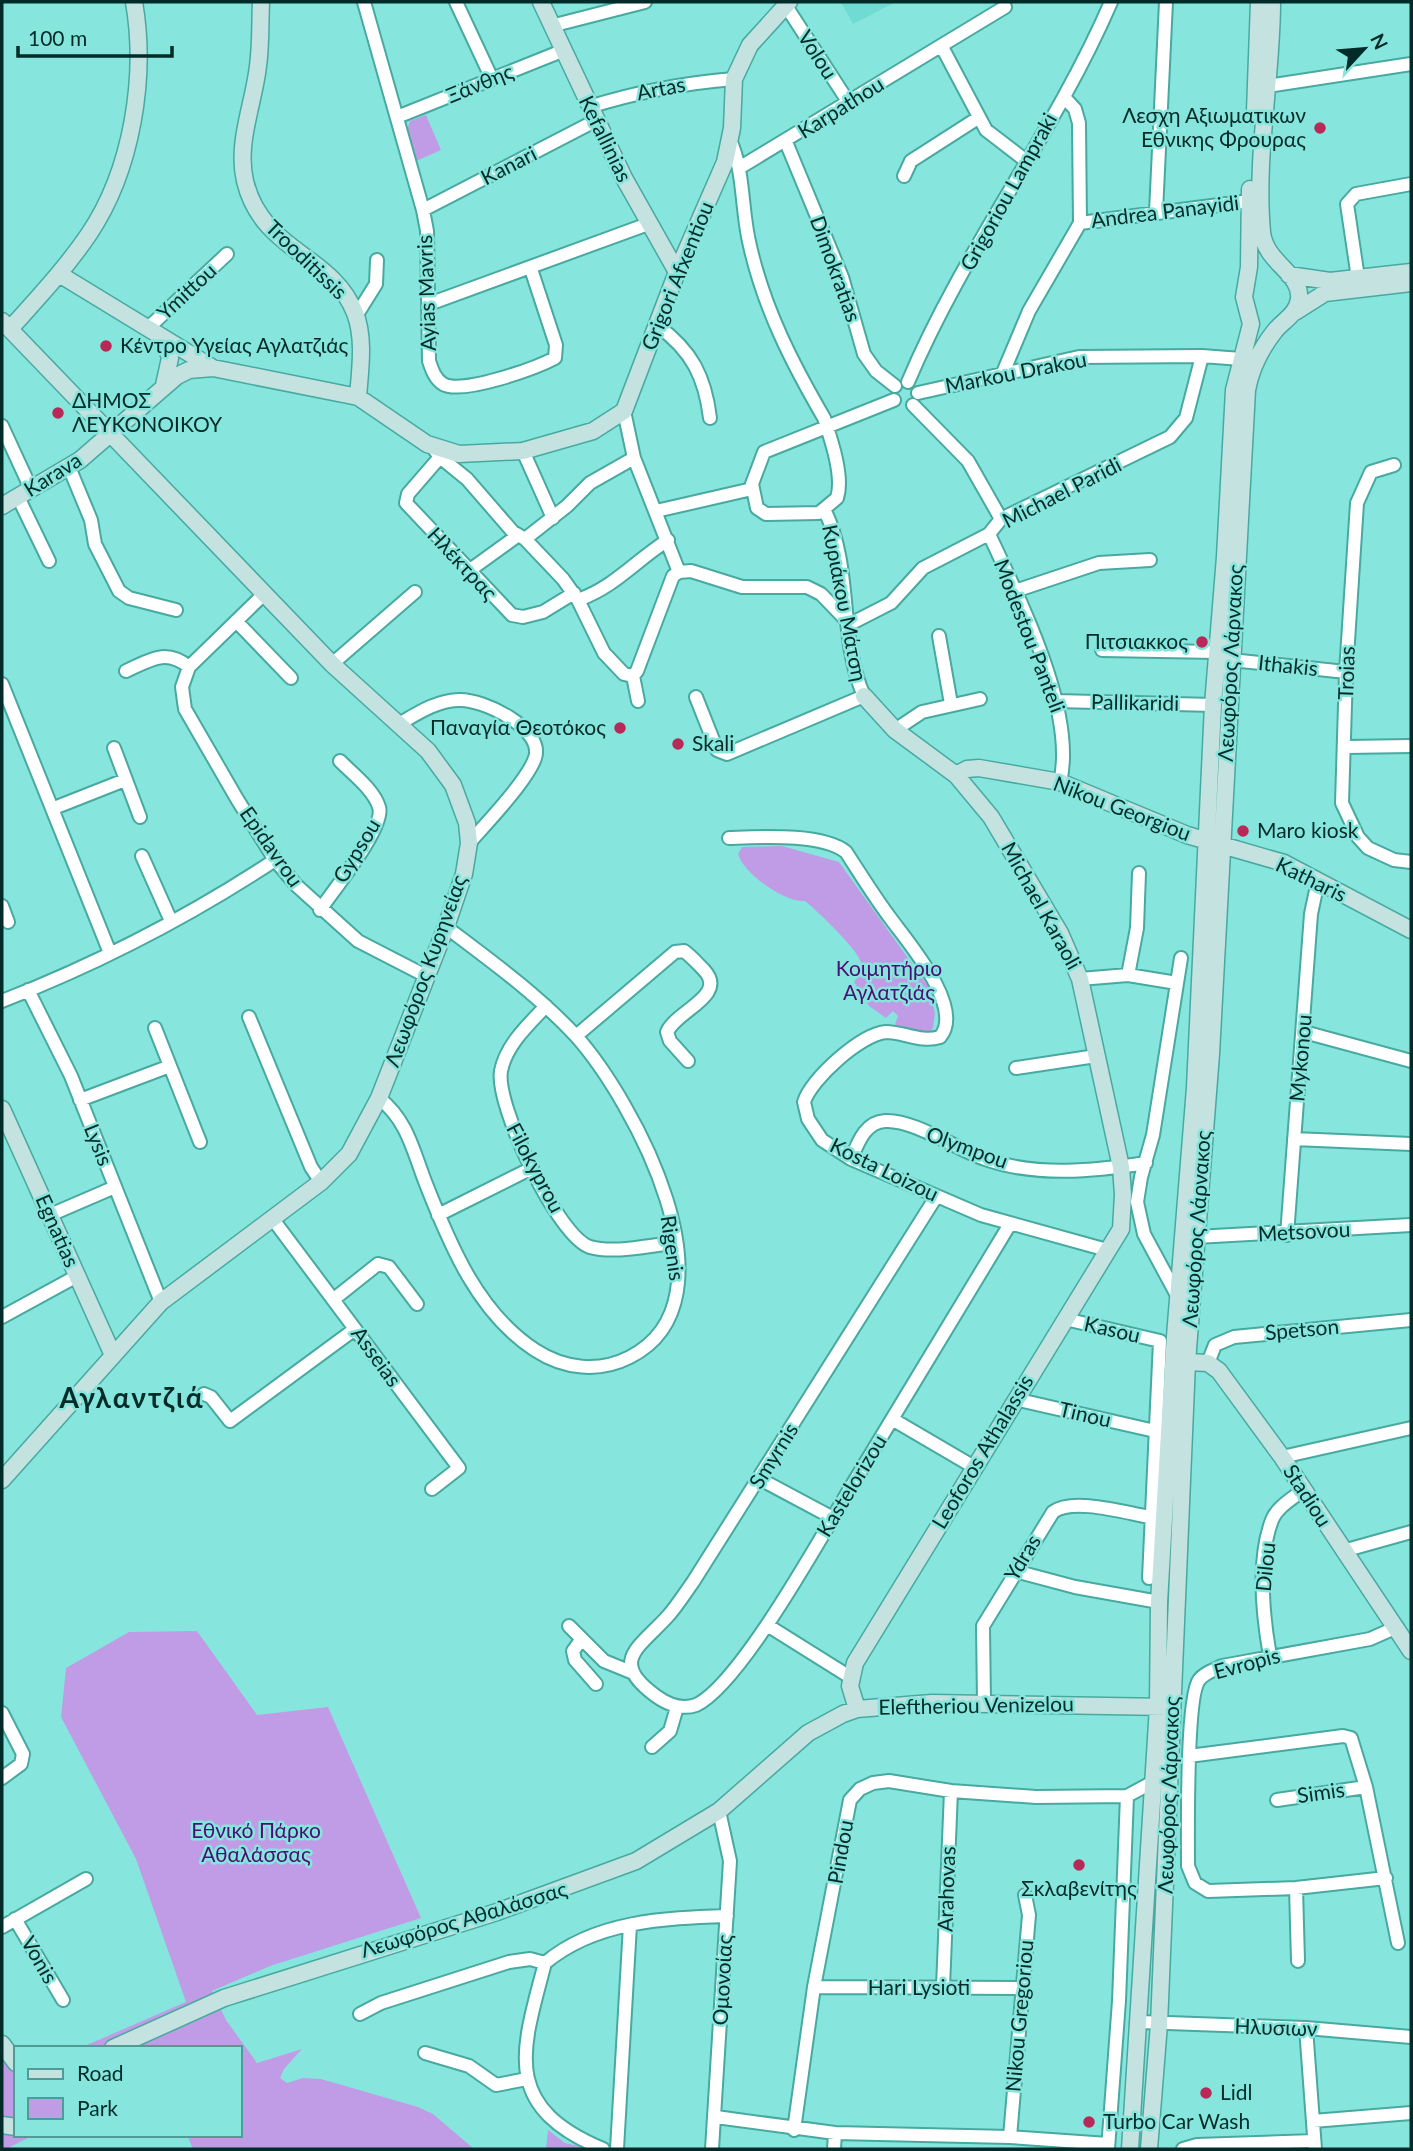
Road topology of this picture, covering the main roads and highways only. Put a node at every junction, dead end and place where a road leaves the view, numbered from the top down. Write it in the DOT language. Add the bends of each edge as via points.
graph roads {
  1 [pos="134,2"];
  2 [pos="261,2"];
  3 [pos="541,2"];
  4 [pos="1259,2"];
  5 [pos="1272,2"];
  6 [pos="788,4"];
  7 [pos="677,272"];
  8 [pos="1411,272"];
  9 [pos="1287,273"];
  10 [pos="59,274"];
  11 [pos="1248,282"];
  12 [pos="1411,283"];
  13 [pos="1249,312"];
  14 [pos="1289,317"];
  15 [pos="6,325"];
  16 [pos="164,340"];
  17 [pos="213,368"];
  18 [pos="164,385"];
  19 [pos="358,397"];
  20 [pos="110,433"];
  21 [pos="2,506"];
  22 [pos="1224,656"];
  23 [pos="864,696"];
  24 [pos="956,775"];
  25 [pos="1214,842"];
  26 [pos="1411,930"];
  27 [pos="2,1109"];
  28 [pos="1121,1229"];
  29 [pos="112,1353"];
  30 [pos="1187,1362"];
  31 [pos="2,1480"];
  32 [pos="1411,1651"];
  33 [pos="1166,1707"];
  34 [pos="857,1709"];
  35 [pos="790,1749"];
  36 [pos="2,2044"];
  37 [pos="117,2046"];
  38 [pos="14,2063"];
  39 [pos="1130,2149"];
  40 [pos="1149,2149"];
  1 -- 10 [label="main road" via="138,54 130,132 99,217"];
  2 -- 19 [label="main road, Trooditissis" via="258,66 242,162 245,181 265,225 345,293 356,316 361,361"];
  3 -- 7 [label="main road, Kefallinias" via="592,114"];
  4 -- 11 [label="main road, Λεωφόρος Λάρνακος"];
  5 -- 9 [label="main road" via="1262,234 1268,253"];
  6 -- 7 [label="main road, Grigori Afxentiou" via="750,45 734,79 725,162"];
  7 -- 19 [label="main road, Grigori Afxentiou" via="624,411 593,431 523,452 478,455 435,451"];
  8 -- 9 [label="main road" via="1330,281"];
  9 -- 11 [label="main road" via="1262,270"];
  9 -- 14 [label="main road" via="1299,291 1299,301"];
  10 -- 15 [label="main road"];
  10 -- 16 [label="main road"];
  11 -- 13 [label="main road, Λεωφόρος Λάρνακος" via="1244,297"];
  12 -- 14 [label="main road, Λεωφόρος Λάρνακος" via="1325,293"];
  13 -- 14 [label="main road" via="1268,323"];
  13 -- 22 [label="main road, Λεωφόρος Λάρνακος" via="1250,332 1234,390"];
  14 -- 22 [label="main road, Λεωφόρος Λάρνακος" via="1259,354 1247,390"];
  15 -- 20 [label="main road, Λεωφόρος Κυρηνείας"];
  16 -- 17 [label="main road"];
  16 -- 18 [label="main road" via="170,358"];
  17 -- 18 [label="main road, Karava" via="183,372"];
  17 -- 19 [label="main road"];
  18 -- 20 [label="main road, Karava"];
  20 -- 21 [label="main road, Karava" via="69,467"];
  20 -- 29 [label="main road, Λεωφόρος Κυρηνείας" via="332,664 428,751 453,785 469,843 446,927 379,1098 349,1154 321,1182 161,1302"];
  22 -- 25 [label="main road, Λεωφόρος Λάρνακος"];
  22 -- 25 [label="main road, Λεωφόρος Λάρνακος" via="1213,705"];
  23 -- 24 [label="main road, Michael Karaoli" via="894,730"];
  24 -- 25 [label="main road, Nikou Georgiou" via="979,768 1060,782"];
  24 -- 28 [label="main road, Michael Karaoli" via="991,817 1026,874 1080,979 1121,1167"];
  25 -- 26 [label="main road, Katharis" via="1284,863"];
  25 -- 30 [label="main road, Λεωφόρος Λάρνακος"];
  25 -- 33 [label="main road, Λεωφόρος Λάρνακος" via="1159,1602"];
  27 -- 29 [label="main road, Egnatias"];
  28 -- 34 [label="main road, Leoforos Athalassis" via="855,1663 850,1677"];
  29 -- 31 [label="main road, Λεωφόρος Κυρηνείας"];
  30 -- 32 [label="main road, Stadiou" via="1208,1363 1219,1371"];
  30 -- 33 [label="main road, Λεωφόρος Λάρνακος"];
  33 -- 34 [label="main road, Eleftheriou Venizelou" via="984,1702"];
  33 -- 39 [label="main road, Λεωφόρος Λάρνακος" via="1153,1782"];
  33 -- 40 [label="main road, Λεωφόρος Λάρνακος" via="1159,2024"];
  34 -- 35 [label="main road, Eleftheriou Venizelou" via="827,1721"];
  35 -- 37 [label="main road, Λεωφόρος Αθαλάσσας" via="719,1811 636,1861 497,1912 223,1998"];
  36 -- 38 [label="main road"];
}
